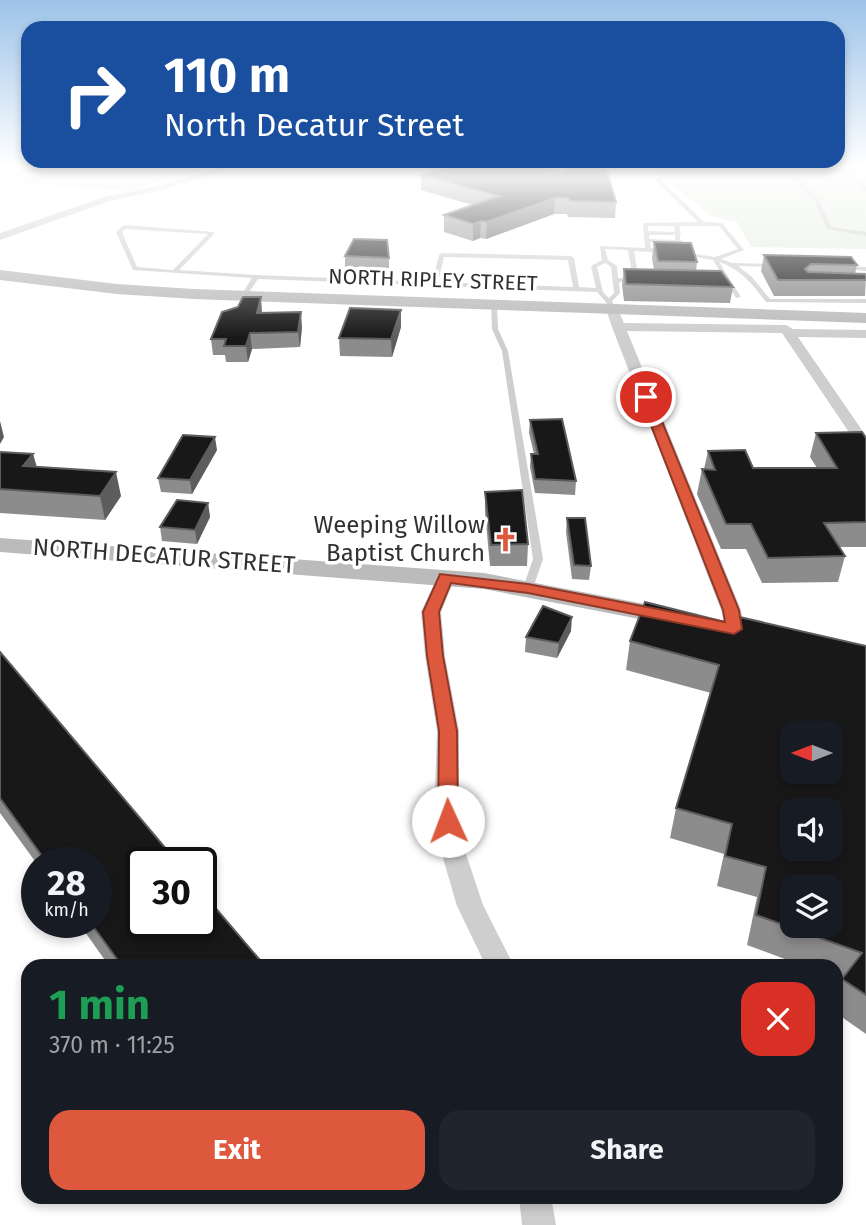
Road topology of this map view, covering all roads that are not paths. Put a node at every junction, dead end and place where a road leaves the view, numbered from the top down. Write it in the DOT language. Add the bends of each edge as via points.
graph roads {
  1 [pos="36,224"];
  2 [pos="646,224"];
  3 [pos="677,224"];
  4 [pos="720,224"];
  5 [pos="827,224"];
  6 [pos="866,234"];
  7 [pos="647,236"];
  8 [pos="0,237"];
  9 [pos="680,238"];
  10 [pos="631,249"];
  11 [pos="648,250"];
  12 [pos="661,251"];
  13 [pos="715,259"];
  14 [pos="605,261"];
  15 [pos="733,264"];
  16 [pos="788,266"];
  17 [pos="843,267"];
  18 [pos="175,271"];
  19 [pos="864,272"];
  20 [pos="0,275"];
  21 [pos="256,277"];
  22 [pos="616,280"];
  23 [pos="636,281"];
  24 [pos="650,281"];
  25 [pos="717,283"];
  26 [pos="730,284"];
  27 [pos="434,286"];
  28 [pos="576,290"];
  29 [pos="599,290"];
  30 [pos="243,297"];
  31 [pos="738,297"];
  32 [pos="866,301"];
  33 [pos="494,305"];
  34 [pos="611,305"];
  35 [pos="866,318"];
  36 [pos="618,327"];
  37 [pos="788,331"];
  38 [pos="866,334"];
  39 [pos="866,447"];
  40 [pos="0,545"];
  41 [pos="446,578"];
  42 [pos="528,588"];
  43 [pos="734,629"];
  44 [pos="760,635"];
  45 [pos="496,959"];
  46 [pos="537,1204"];
  47 [pos="539,1225"];
  1 -- 8 [label="street"];
  2 -- 7 [label="lane"];
  3 -- 9 [label="lane"];
  4 -- 13 [label="lane" via="741,250"];
  5 -- 6 [label="lane"];
  7 -- 9 [label="lane"];
  7 -- 11 [label="lane"];
  9 -- 12 [label="lane" via="678,246"];
  10 -- 11 [label="lane"];
  10 -- 14 [label="lane" via="602,247"];
  10 -- 23 [label="lane"];
  11 -- 12 [label="lane"];
  12 -- 13 [label="lane"];
  13 -- 15 [label="lane"];
  13 -- 26 [label="lane"];
  14 -- 22 [label="lane" via="614,267"];
  14 -- 29 [label="lane" via="594,267"];
  15 -- 16 [label="lane"];
  15 -- 32 [label="lane" via="749,274 768,301"];
  17 -- 19 [label="lane"];
  18 -- 18 [label="lane" via="135,269 119,232 124,228 212,233"];
  18 -- 21 [label="lane"];
  20 -- 30 [label="main road, NORTH RIPLEY STREET"];
  21 -- 27 [label="lane"];
  21 -- 30 [label="lane"];
  22 -- 23 [label="lane"];
  22 -- 34 [label="lane" via="617,293"];
  23 -- 24 [label="lane"];
  25 -- 26 [label="lane"];
  26 -- 31 [label="lane"];
  27 -- 28 [label="lane"];
  27 -- 28 [label="lane" via="442,255 571,258"];
  28 -- 29 [label="lane"];
  29 -- 34 [label="lane"];
  30 -- 33 [label="main road, NORTH RIPLEY STREET"];
  33 -- 34 [label="main road, NORTH RIPLEY STREET"];
  33 -- 42 [label="lane" via="538,559"];
  34 -- 35 [label="main road, NORTH RIPLEY STREET"];
  34 -- 36 [label="street"];
  36 -- 37 [label="street"];
  36 -- 43 [label="street" via="731,610"];
  37 -- 38 [label="street"];
  37 -- 39 [label="street"];
  40 -- 41 [label="main road, NORTH DECATUR STREET"];
  41 -- 42 [label="main road, NORTH DECATUR STREET"];
  41 -- 45 [label="street" via="431,612 448,731 452,848 470,906"];
  42 -- 43 [label="main road, NORTH DECATUR STREET"];
  43 -- 44 [label="main road, NORTH DECATUR STREET"];
  46 -- 47 [label="street"];
}
